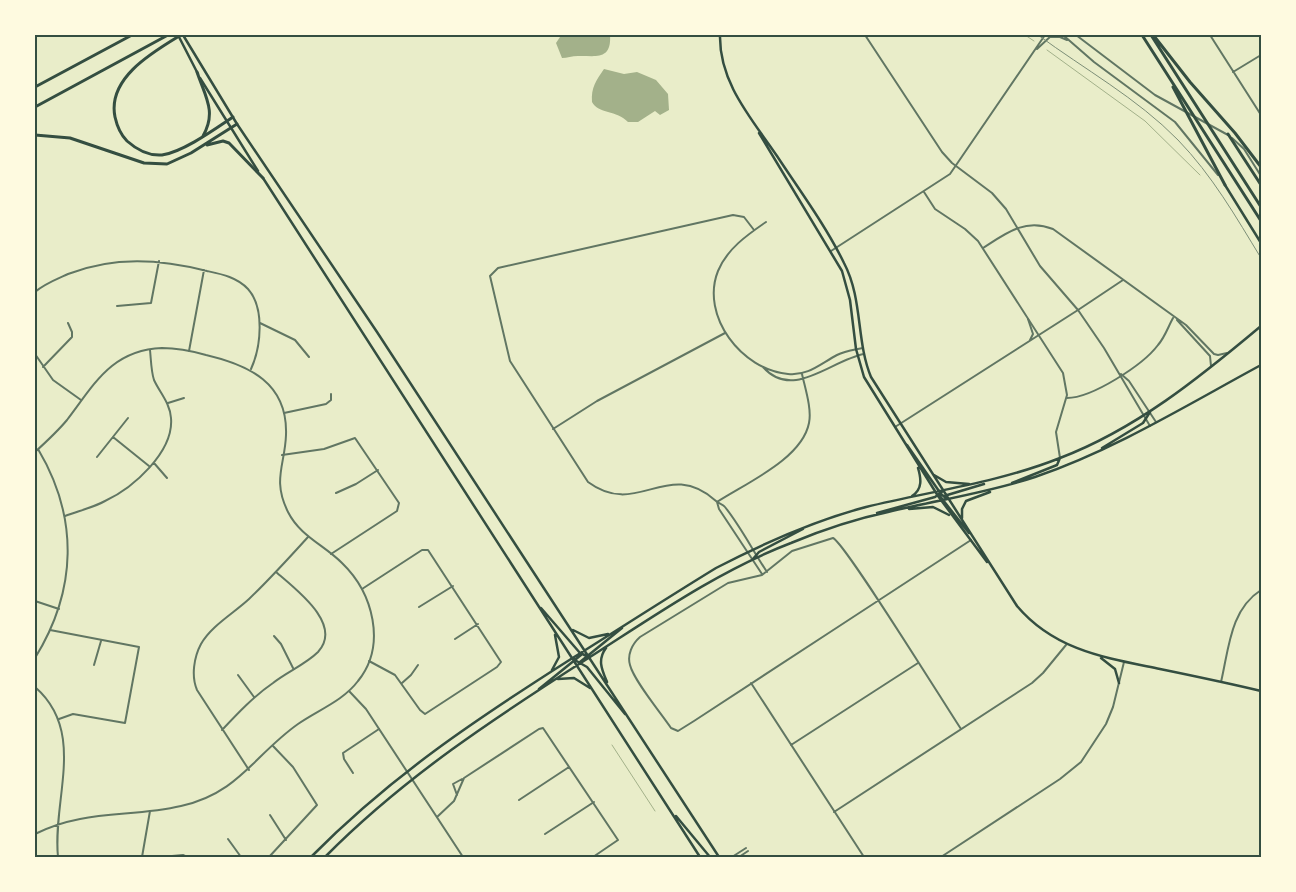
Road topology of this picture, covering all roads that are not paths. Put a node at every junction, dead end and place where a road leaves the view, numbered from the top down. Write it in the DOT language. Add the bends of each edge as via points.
graph roads {
  1 [pos="132,35"];
  2 [pos="168,35"];
  3 [pos="180,35"];
  4 [pos="720,35"];
  5 [pos="866,35"];
  6 [pos="1045,35"];
  7 [pos="1063,35"];
  8 [pos="1076,35"];
  9 [pos="1142,35"];
  10 [pos="1152,35"];
  11 [pos="1211,35"];
  12 [pos="1051,36"];
  13 [pos="1069,42"];
  14 [pos="1036,50"];
  15 [pos="1261,55"];
  16 [pos="1164,71"];
  17 [pos="197,72"];
  18 [pos="1233,72"];
  19 [pos="35,87"];
  20 [pos="35,106"];
  21 [pos="1261,115"];
  22 [pos="233,117"];
  23 [pos="226,122"];
  24 [pos="237,124"];
  25 [pos="757,127"];
  26 [pos="230,128"];
  27 [pos="1228,134"];
  28 [pos="35,135"];
  29 [pos="202,136"];
  30 [pos="197,149"];
  31 [pos="956,166"];
  32 [pos="1261,167"];
  33 [pos="1261,176"];
  34 [pos="263,178"];
  35 [pos="1225,185"];
  36 [pos="1261,185"];
  37 [pos="924,192"];
  38 [pos="1261,206"];
  39 [pos="1261,221"];
  40 [pos="766,222"];
  41 [pos="1017,227"];
  42 [pos="754,230"];
  43 [pos="1261,243"];
  44 [pos="836,248"];
  45 [pos="983,248"];
  46 [pos="831,251"];
  47 [pos="159,261"];
  48 [pos="204,270"];
  49 [pos="1124,280"];
  50 [pos="36,292"];
  51 [pos="117,306"];
  52 [pos="1078,310"];
  53 [pos="1173,318"];
  54 [pos="1028,319"];
  55 [pos="1176,320"];
  56 [pos="68,322"];
  57 [pos="260,323"];
  58 [pos="1261,326"];
  59 [pos="725,333"];
  60 [pos="1038,336"];
  61 [pos="1021,347"];
  62 [pos="863,348"];
  63 [pos="856,349"];
  64 [pos="150,350"];
  65 [pos="189,351"];
  66 [pos="1231,352"];
  67 [pos="35,354"];
  68 [pos="864,354"];
  69 [pos="858,355"];
  70 [pos="308,357"];
  71 [pos="1261,365"];
  72 [pos="43,366"];
  73 [pos="762,366"];
  74 [pos="251,369"];
  75 [pos="1210,369"];
  76 [pos="802,374"];
  77 [pos="1121,374"];
  78 [pos="803,379"];
  79 [pos="331,394"];
  80 [pos="184,398"];
  81 [pos="1067,398"];
  82 [pos="81,400"];
  83 [pos="168,402"];
  84 [pos="1150,412"];
  85 [pos="284,413"];
  86 [pos="1144,416"];
  87 [pos="128,418"];
  88 [pos="1146,420"];
  89 [pos="1156,422"];
  90 [pos="900,424"];
  91 [pos="1150,426"];
  92 [pos="895,427"];
  93 [pos="552,430"];
  94 [pos="113,437"];
  95 [pos="35,444"];
  96 [pos="905,444"];
  97 [pos="38,449"];
  98 [pos="35,452"];
  99 [pos="282,455"];
  100 [pos="1091,456"];
  101 [pos="97,457"];
  102 [pos="1060,458"];
  103 [pos="925,462"];
  104 [pos="153,463"];
  105 [pos="917,463"];
  106 [pos="150,466"];
  107 [pos="378,470"];
  108 [pos="167,478"];
  109 [pos="990,481"];
  110 [pos="979,484"];
  111 [pos="1006,486"];
  112 [pos="1002,487"];
  113 [pos="336,493"];
  114 [pos="935,493"];
  115 [pos="942,496"];
  116 [pos="908,498"];
  117 [pos="717,502"];
  118 [pos="65,516"];
  119 [pos="871,516"];
  120 [pos="809,526"];
  121 [pos="960,528"];
  122 [pos="968,528"];
  123 [pos="308,537"];
  124 [pos="973,537"];
  125 [pos="970,542"];
  126 [pos="748,553"];
  127 [pos="755,553"];
  128 [pos="331,554"];
  129 [pos="752,560"];
  130 [pos="988,563"];
  131 [pos="276,572"];
  132 [pos="767,573"];
  133 [pos="762,575"];
  134 [pos="452,586"];
  135 [pos="362,589"];
  136 [pos="1261,590"];
  137 [pos="532,598"];
  138 [pos="35,601"];
  139 [pos="878,601"];
  140 [pos="419,607"];
  141 [pos="59,609"];
  142 [pos="637,617"];
  143 [pos="478,624"];
  144 [pos="568,624"];
  145 [pos="50,630"];
  146 [pos="554,632"];
  147 [pos="611,633"];
  148 [pos="274,636"];
  149 [pos="455,639"];
  150 [pos="101,640"];
  151 [pos="610,644"];
  152 [pos="1066,645"];
  153 [pos="585,650"];
  154 [pos="581,654"];
  155 [pos="587,656"];
  156 [pos="1097,656"];
  157 [pos="35,658"];
  158 [pos="370,661"];
  159 [pos="577,661"];
  160 [pos="1124,661"];
  161 [pos="918,663"];
  162 [pos="94,665"];
  163 [pos="418,665"];
  164 [pos="577,666"];
  165 [pos="294,668"];
  166 [pos="550,672"];
  167 [pos="238,675"];
  168 [pos="557,679"];
  169 [pos="1221,682"];
  170 [pos="402,683"];
  171 [pos="751,683"];
  172 [pos="1119,683"];
  173 [pos="35,687"];
  174 [pos="592,690"];
  175 [pos="349,691"];
  176 [pos="1261,691"];
  177 [pos="612,693"];
  178 [pos="254,697"];
  179 [pos="523,700"];
  180 [pos="59,718"];
  181 [pos="631,721"];
  182 [pos="379,729"];
  183 [pos="961,729"];
  184 [pos="222,730"];
  185 [pos="791,745"];
  186 [pos="273,746"];
  187 [pos="570,766"];
  188 [pos="248,770"];
  189 [pos="406,770"];
  190 [pos="353,773"];
  191 [pos="464,778"];
  192 [pos="411,779"];
  193 [pos="456,795"];
  194 [pos="519,800"];
  195 [pos="594,802"];
  196 [pos="668,805"];
  197 [pos="150,810"];
  198 [pos="834,812"];
  199 [pos="270,815"];
  200 [pos="437,817"];
  201 [pos="57,824"];
  202 [pos="35,834"];
  203 [pos="545,834"];
  204 [pos="228,839"];
  205 [pos="286,840"];
  206 [pos="746,848"];
  207 [pos="748,851"];
  208 [pos="186,856"];
  209 [pos="58,857"];
  210 [pos="142,857"];
  211 [pos="161,857"];
  212 [pos="241,857"];
  213 [pos="269,857"];
  214 [pos="311,857"];
  215 [pos="325,857"];
  216 [pos="463,857"];
  217 [pos="593,857"];
  218 [pos="700,857"];
  219 [pos="710,857"];
  220 [pos="720,857"];
  221 [pos="732,857"];
  222 [pos="739,857"];
  223 [pos="864,857"];
  224 [pos="941,857"];
  1 -- 19 [label="highway"];
  2 -- 20 [label="highway"];
  3 -- 17 [label="main road"];
  3 -- 22 [label="main road"];
  3 -- 29 [label="highway" via="128,75 117,95 114,114 122,136 143,152 161,155"];
  4 -- 25 [label="main road" via="729,83"];
  5 -- 31 [label="street" via="942,152"];
  6 -- 14 [label="street"];
  7 -- 13 [label="street"];
  8 -- 27 [label="street" via="1136,82"];
  9 -- 16 [label="highway"];
  10 -- 32 [label="highway"];
  10 -- 38 [label="highway"];
  11 -- 18 [label="street"];
  12 -- 13 [label="street" via="1060,36"];
  12 -- 14 [label="street"];
  13 -- 35 [label="street" via="1175,122"];
  14 -- 31 [label="street"];
  15 -- 18 [label="street"];
  16 -- 35 [label="highway"];
  16 -- 39 [label="highway"];
  17 -- 23 [label="main road"];
  17 -- 29 [label="highway" via="211,112"];
  18 -- 21 [label="street"];
  22 -- 23 [label="highway"];
  22 -- 24 [label="main road"];
  23 -- 26 [label="main road"];
  23 -- 29 [label="highway"];
  24 -- 26 [label="highway"];
  24 -- 144 [label="main road"];
  25 -- 44 [label="main road"];
  25 -- 46 [label="main road"];
  26 -- 30 [label="highway"];
  26 -- 34 [label="main road"];
  27 -- 33 [label="street" via="1244,149"];
  27 -- 36 [label="highway"];
  28 -- 30 [label="highway" via="70,138 155,164 178,160"];
  30 -- 34 [label="highway" via="216,142 229,143"];
  31 -- 37 [label="street" via="943,180"];
  31 -- 41 [label="street" via="992,193"];
  34 -- 137 [label="main road"];
  35 -- 43 [label="main road"];
  37 -- 44 [label="street"];
  37 -- 45 [label="street" via="935,209 969,232"];
  40 -- 42 [label="street"];
  41 -- 45 [label="street"];
  41 -- 49 [label="street" via="1033,224 1053,229"];
  41 -- 52 [label="street" via="1040,266"];
  42 -- 59 [label="street" via="732,250 718,272 715,302"];
  42 -- 93 [label="street" via="744,218 733,214 494,270 490,276 507,354"];
  44 -- 46 [label="street"];
  44 -- 62 [label="main road" via="852,281"];
  45 -- 54 [label="street"];
  46 -- 63 [label="main road" via="849,294"];
  47 -- 48 [label="street"];
  47 -- 50 [label="street" via="95,266 63,276"];
  47 -- 51 [label="street" via="151,303"];
  48 -- 57 [label="street" via="232,278 246,287 256,302"];
  48 -- 65 [label="street"];
  49 -- 52 [label="street"];
  49 -- 53 [label="street"];
  52 -- 60 [label="street"];
  52 -- 77 [label="street"];
  53 -- 55 [label="street"];
  53 -- 77 [label="street" via="1156,348"];
  54 -- 60 [label="street"];
  54 -- 61 [label="street" via="1033,336"];
  55 -- 66 [label="street" via="1215,355"];
  55 -- 75 [label="street" via="1210,356"];
  56 -- 72 [label="street" via="72,336"];
  57 -- 70 [label="street" via="295,340"];
  57 -- 74 [label="street"];
  58 -- 66 [label="main road"];
  59 -- 73 [label="street" via="738,348"];
  59 -- 93 [label="street" via="597,401"];
  60 -- 61 [label="street"];
  60 -- 81 [label="street" via="1063,373"];
  61 -- 90 [label="street"];
  62 -- 63 [label="street"];
  62 -- 68 [label="main road"];
  63 -- 69 [label="main road"];
  63 -- 76 [label="street"];
  64 -- 65 [label="street"];
  64 -- 82 [label="street" via="128,356 108,368"];
  64 -- 83 [label="street" via="152,375"];
  65 -- 74 [label="street" via="236,362"];
  66 -- 75 [label="main road"];
  67 -- 72 [label="street"];
  68 -- 69 [label="street"];
  68 -- 90 [label="main road" via="871,377"];
  69 -- 78 [label="street"];
  69 -- 92 [label="main road" via="864,377"];
  71 -- 89 [label="main road"];
  72 -- 82 [label="street" via="55,382"];
  73 -- 76 [label="street" via="787,374"];
  73 -- 78 [label="street" via="784,379"];
  74 -- 85 [label="street" via="270,386"];
  75 -- 84 [label="main road"];
  76 -- 78 [label="street"];
  77 -- 81 [label="street" via="1089,394"];
  77 -- 84 [label="street"];
  77 -- 86 [label="street"];
  78 -- 117 [label="street" via="810,422 800,444 789,456"];
  79 -- 85 [label="street" via="331,400 326,404"];
  80 -- 83 [label="street"];
  81 -- 102 [label="street" via="1056,429"];
  82 -- 97 [label="street"];
  83 -- 104 [label="street" via="172,419 165,448"];
  84 -- 86 [label="main road"];
  84 -- 88 [label="main road"];
  84 -- 89 [label="street"];
  85 -- 99 [label="street" via="286,434"];
  86 -- 88 [label="street"];
  86 -- 102 [label="main road"];
  87 -- 94 [label="street"];
  88 -- 91 [label="street"];
  88 -- 100 [label="main road"];
  89 -- 91 [label="main road"];
  90 -- 92 [label="street"];
  90 -- 103 [label="main road"];
  91 -- 100 [label="main road"];
  92 -- 96 [label="main road"];
  93 -- 117 [label="street" via="580,473 599,490 609,494 629,494 685,483 704,490"];
  94 -- 101 [label="street"];
  94 -- 106 [label="street"];
  95 -- 97 [label="street"];
  96 -- 105 [label="main road"];
  96 -- 115 [label="main road"];
  97 -- 98 [label="street"];
  97 -- 118 [label="street" via="53,479"];
  99 -- 107 [label="street" via="324,449 355,438"];
  99 -- 123 [label="street" via="279,472 282,497 294,522"];
  100 -- 111 [label="main road"];
  102 -- 109 [label="main road"];
  102 -- 111 [label="main road" via="1057,465"];
  103 -- 110 [label="main road" via="935,476 946,482"];
  103 -- 115 [label="main road"];
  104 -- 106 [label="street"];
  104 -- 108 [label="street"];
  105 -- 114 [label="main road"];
  105 -- 116 [label="main road" via="920,486 917,493"];
  106 -- 118 [label="street" via="116,496"];
  107 -- 113 [label="street"];
  107 -- 128 [label="street" via="399,507"];
  109 -- 110 [label="main road"];
  109 -- 115 [label="main road" via="976,488"];
  110 -- 115 [label="main road"];
  111 -- 112 [label="main road"];
  112 -- 115 [label="main road"];
  112 -- 122 [label="main road" via="964,502 962,514"];
  114 -- 115 [label="main road"];
  114 -- 116 [label="main road"];
  115 -- 119 [label="main road" via="890,508"];
  115 -- 121 [label="main road"];
  115 -- 122 [label="main road"];
  115 -- 124 [label="main road"];
  116 -- 120 [label="main road"];
  117 -- 126 [label="street"];
  117 -- 127 [label="street" via="724,506"];
  118 -- 141 [label="street" via="67,576"];
  119 -- 121 [label="main road" via="933,507 947,513"];
  119 -- 127 [label="main road"];
  120 -- 127 [label="main road"];
  120 -- 127 [label="main road"];
  121 -- 125 [label="main road"];
  122 -- 124 [label="main road"];
  123 -- 128 [label="street"];
  123 -- 131 [label="street"];
  124 -- 125 [label="street"];
  124 -- 130 [label="main road"];
  125 -- 130 [label="main road"];
  125 -- 139 [label="street"];
  126 -- 127 [label="main road"];
  126 -- 129 [label="street"];
  126 -- 142 [label="main road" via="716,568"];
  127 -- 129 [label="main road"];
  127 -- 132 [label="street"];
  128 -- 135 [label="street" via="346,567"];
  129 -- 133 [label="street"];
  129 -- 151 [label="main road"];
  130 -- 152 [label="main road" via="1026,616"];
  131 -- 165 [label="street" via="315,608 325,633 323,645 317,653"];
  131 -- 184 [label="street" via="204,639 198,652 194,678 198,692"];
  132 -- 133 [label="street"];
  132 -- 139 [label="street" via="792,552 835,539"];
  133 -- 171 [label="street" via="733,581 692,604 636,640 629,656 632,670 676,731"];
  134 -- 135 [label="street" via="427,549"];
  134 -- 140 [label="street"];
  134 -- 143 [label="street"];
  135 -- 158 [label="street" via="373,624 374,644"];
  136 -- 169 [label="street" via="1247,600 1238,613"];
  137 -- 146 [label="main road"];
  137 -- 154 [label="main road"];
  138 -- 141 [label="street"];
  139 -- 161 [label="street"];
  139 -- 171 [label="street"];
  141 -- 145 [label="street"];
  142 -- 147 [label="main road"];
  142 -- 155 [label="main road"];
  143 -- 149 [label="street"];
  143 -- 170 [label="street" via="500,662 498,667 424,714"];
  144 -- 147 [label="main road" via="584,637"];
  144 -- 153 [label="main road"];
  145 -- 150 [label="street"];
  145 -- 157 [label="street"];
  146 -- 159 [label="main road"];
  146 -- 166 [label="main road" via="559,657"];
  147 -- 153 [label="main road"];
  148 -- 165 [label="street" via="282,644"];
  150 -- 162 [label="street"];
  150 -- 180 [label="street" via="138,647 125,723 73,714"];
  151 -- 155 [label="main road"];
  151 -- 177 [label="main road" via="601,656 601,667"];
  152 -- 156 [label="main road"];
  152 -- 183 [label="street" via="1032,684"];
  153 -- 154 [label="main road"];
  153 -- 155 [label="main road"];
  154 -- 155 [label="main road"];
  154 -- 159 [label="main road"];
  155 -- 159 [label="main road"];
  155 -- 177 [label="main road"];
  156 -- 160 [label="main road"];
  156 -- 172 [label="main road" via="1115,669"];
  158 -- 170 [label="street" via="388,669"];
  158 -- 175 [label="street"];
  159 -- 164 [label="main road"];
  159 -- 166 [label="main road"];
  159 -- 179 [label="main road"];
  159 -- 181 [label="main road"];
  160 -- 169 [label="main road"];
  160 -- 172 [label="street"];
  161 -- 183 [label="street"];
  161 -- 185 [label="street"];
  163 -- 170 [label="street"];
  164 -- 168 [label="main road"];
  164 -- 174 [label="main road"];
  165 -- 178 [label="street"];
  166 -- 189 [label="main road" via="466,726"];
  167 -- 178 [label="street"];
  168 -- 174 [label="main road" via="574,678"];
  168 -- 179 [label="main road"];
  169 -- 176 [label="main road"];
  171 -- 185 [label="street"];
  172 -- 224 [label="street" via="1106,724 1081,762"];
  173 -- 180 [label="street"];
  174 -- 196 [label="main road"];
  175 -- 182 [label="street"];
  175 -- 186 [label="street" via="297,724"];
  177 -- 181 [label="main road"];
  178 -- 184 [label="street"];
  179 -- 192 [label="main road"];
  180 -- 201 [label="street" via="65,752"];
  181 -- 220 [label="main road"];
  182 -- 189 [label="street"];
  182 -- 190 [label="street" via="343,753"];
  183 -- 198 [label="street"];
  184 -- 188 [label="street"];
  185 -- 198 [label="street"];
  186 -- 188 [label="street"];
  186 -- 205 [label="street" via="293,767 317,806"];
  187 -- 191 [label="street" via="543,728"];
  187 -- 194 [label="street"];
  187 -- 195 [label="street"];
  188 -- 197 [label="street" via="225,788 202,800 179,807"];
  189 -- 192 [label="street"];
  189 -- 214 [label="main road"];
  191 -- 193 [label="street"];
  191 -- 193 [label="street" via="453,784"];
  192 -- 200 [label="street"];
  192 -- 215 [label="main road"];
  193 -- 200 [label="street" via="450,807"];
  195 -- 203 [label="street"];
  195 -- 217 [label="street" via="618,840"];
  196 -- 218 [label="main road"];
  196 -- 219 [label="main road"];
  197 -- 201 [label="street" via="92,815"];
  197 -- 210 [label="street"];
  198 -- 223 [label="street"];
  199 -- 205 [label="street"];
  200 -- 216 [label="street"];
  201 -- 202 [label="street"];
  201 -- 209 [label="street"];
  204 -- 212 [label="street"];
  205 -- 213 [label="street"];
  206 -- 221 [label="street"];
  207 -- 222 [label="street"];
  208 -- 211 [label="street"];
}
